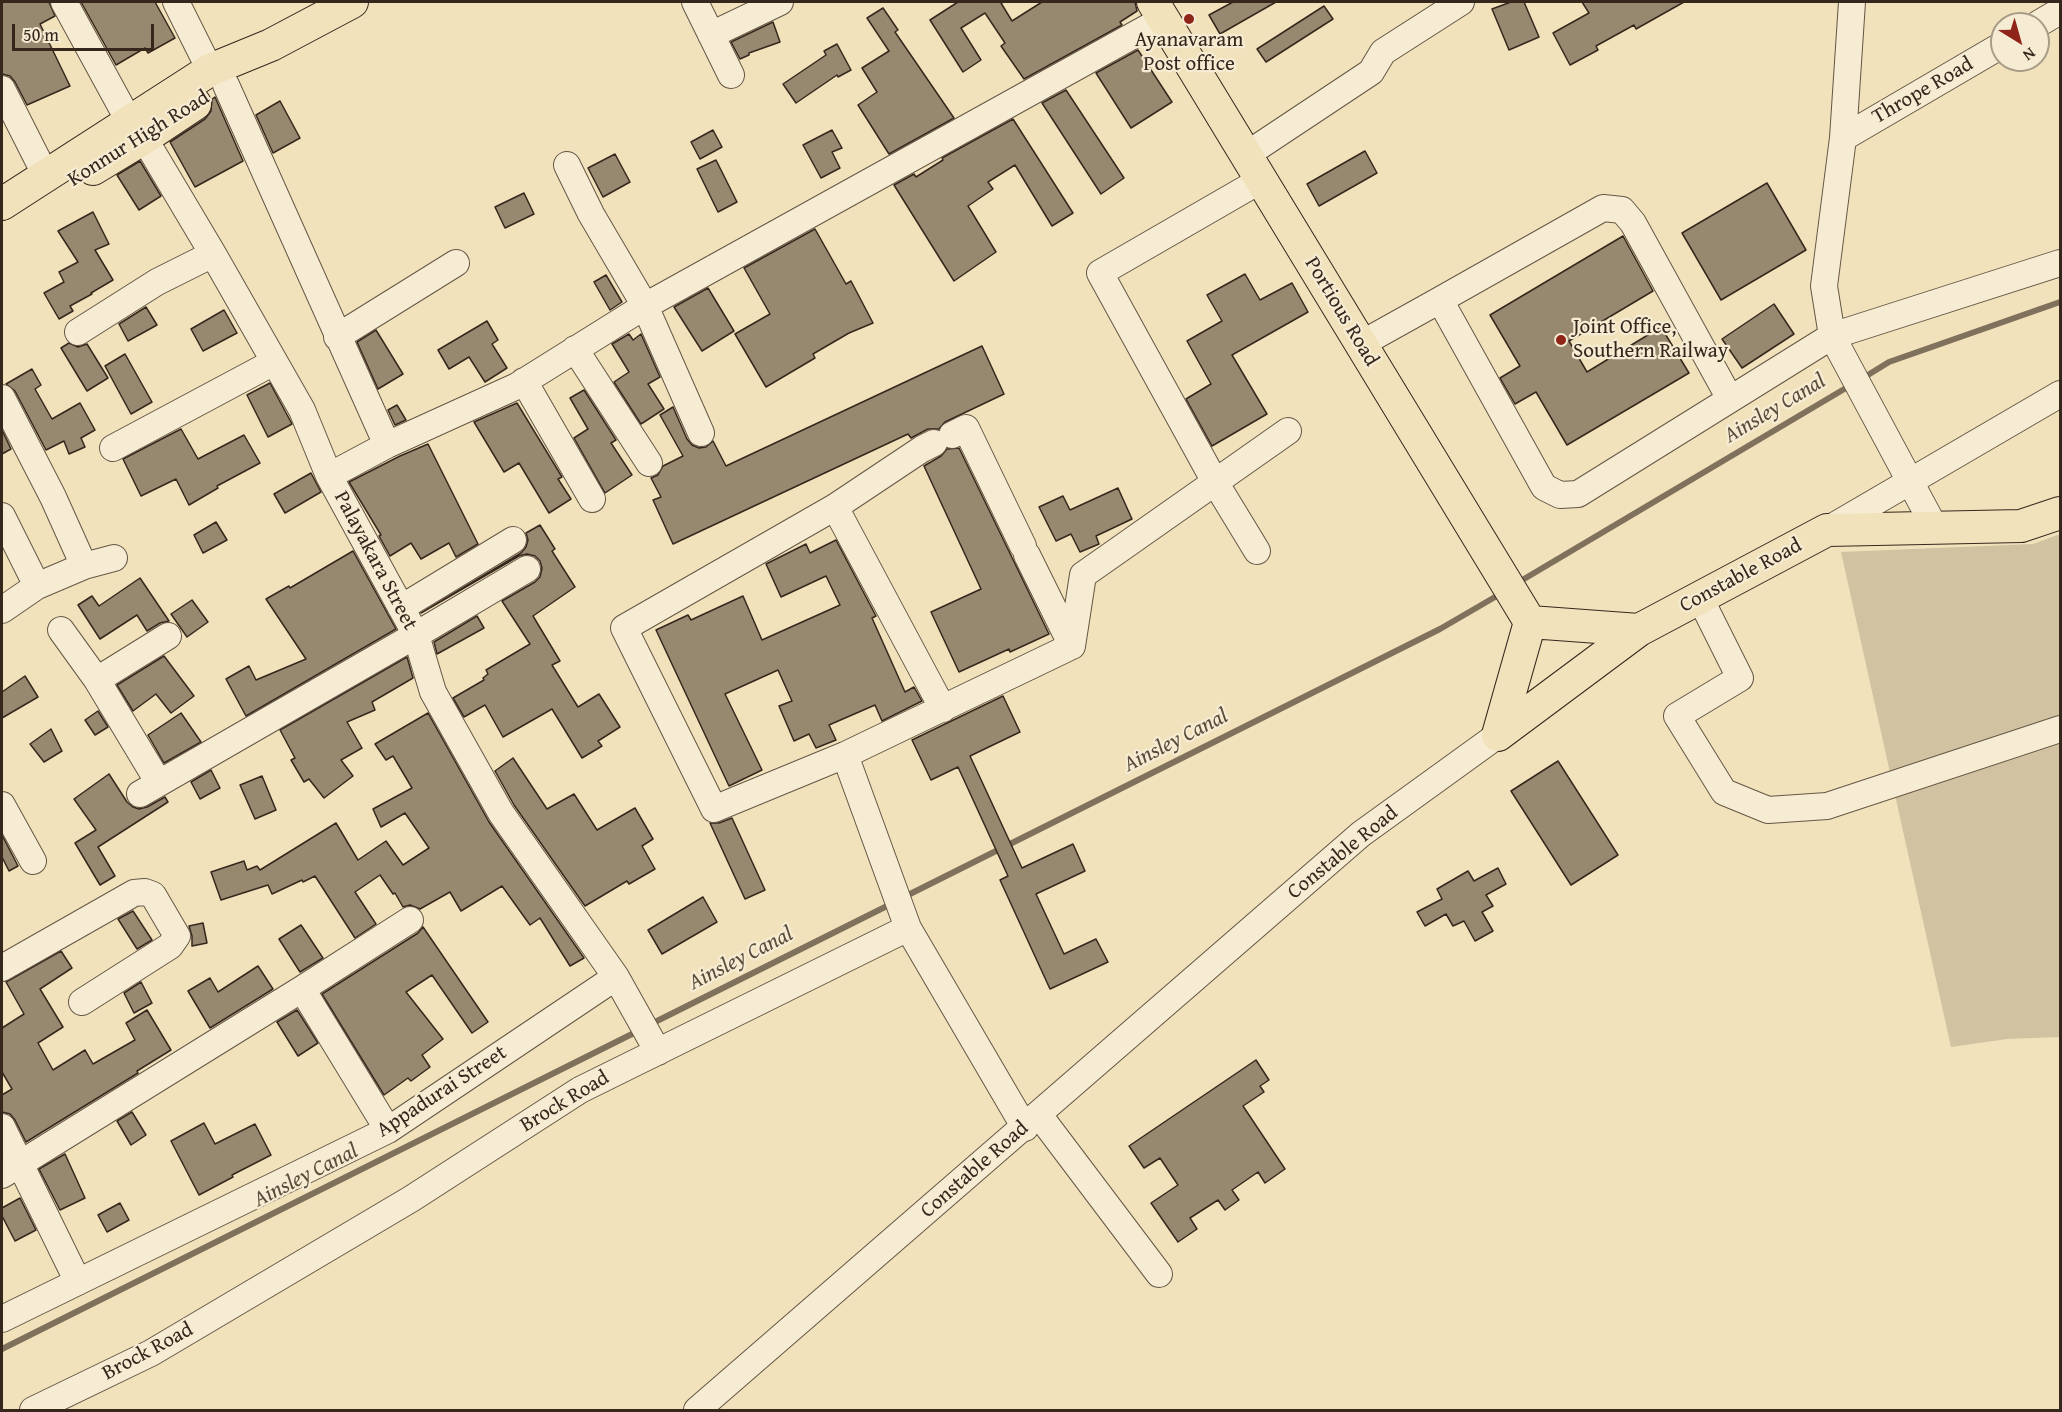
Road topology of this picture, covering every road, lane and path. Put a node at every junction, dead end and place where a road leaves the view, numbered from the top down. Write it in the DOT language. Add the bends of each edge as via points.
graph roads {
  1 [pos="64,2"];
  2 [pos="176,2"];
  3 [pos="352,2"];
  4 [pos="695,2"];
  5 [pos="780,2"];
  6 [pos="1461,2"];
  7 [pos="1852,2"];
  8 [pos="1158,10"];
  9 [pos="711,35"];
  10 [pos="1990,52"];
  11 [pos="731,75"];
  12 [pos="218,78"];
  13 [pos="2,89"];
  14 [pos="136,130"];
  15 [pos="1843,138"];
  16 [pos="567,165"];
  17 [pos="1254,168"];
  18 [pos="46,176"];
  19 [pos="2,204"];
  20 [pos="2,223"];
  21 [pos="213,254"];
  22 [pos="456,263"];
  23 [pos="2061,263"];
  24 [pos="1440,300"];
  25 [pos="645,306"];
  26 [pos="78,332"];
  27 [pos="1832,336"];
  28 [pos="337,337"];
  29 [pos="1361,344"];
  30 [pos="575,349"];
  31 [pos="274,362"];
  32 [pos="524,381"];
  33 [pos="2061,394"];
  34 [pos="2,398"];
  35 [pos="1730,399"];
  36 [pos="1288,431"];
  37 [pos="700,433"];
  38 [pos="387,445"];
  39 [pos="113,448"];
  40 [pos="649,464"];
  41 [pos="329,476"];
  42 [pos="1215,482"];
  43 [pos="1910,482"];
  44 [pos="592,499"];
  45 [pos="835,507"];
  46 [pos="2061,513"];
  47 [pos="2,516"];
  48 [pos="1935,528"];
  49 [pos="1827,530"];
  50 [pos="513,540"];
  51 [pos="1257,551"];
  52 [pos="114,558"];
  53 [pos="84,566"];
  54 [pos="527,569"];
  55 [pos="37,586"];
  56 [pos="1700,598"];
  57 [pos="400,608"];
  58 [pos="2,610"];
  59 [pos="1530,622"];
  60 [pos="61,630"];
  61 [pos="1639,630"];
  62 [pos="168,636"];
  63 [pos="416,636"];
  64 [pos="1072,646"];
  65 [pos="97,680"];
  66 [pos="943,709"];
  67 [pos="2061,729"];
  68 [pos="1498,735"];
  69 [pos="845,755"];
  70 [pos="2,805"];
  71 [pos="33,861"];
  72 [pos="901,910"];
  73 [pos="410,920"];
  74 [pos="2,968"];
  75 [pos="616,977"];
  76 [pos="302,989"];
  77 [pos="82,1002"];
  78 [pos="658,1052"];
  79 [pos="1032,1122"];
  80 [pos="2,1127"];
  81 [pos="388,1130"];
  82 [pos="11,1169"];
  83 [pos="1159,1274"];
  84 [pos="78,1281"];
  85 [pos="2,1319"];
  86 [pos="33,1410"];
  87 [pos="698,1410"];
  1 -- 14 [label="street, Palayakara Street"];
  2 -- 12 [label="street"];
  3 -- 12 [label="main road, Konnur High Road"];
  4 -- 9 [label="street"];
  5 -- 9 [label="street"];
  6 -- 17 [label="street" via="1383,52 1371,72"];
  7 -- 15 [label="street"];
  8 -- 17 [label="main road, Portious Road"];
  8 -- 25 [label="street"];
  9 -- 11 [label="street"];
  10 -- 15 [label="street, Thrope Road"];
  12 -- 14 [label="main road, Konnur High Road"];
  12 -- 28 [label="street"];
  13 -- 18 [label="street"];
  14 -- 18 [label="main road, Konnur High Road"];
  14 -- 20 [label="main road, Konnur High Road"];
  14 -- 21 [label="street, Palayakara Street"];
  15 -- 27 [label="street" via="1824,286"];
  16 -- 25 [label="street"];
  17 -- 29 [label="main road, Portious Road"];
  17 -- 42 [label="street" via="1100,273"];
  18 -- 19 [label="main road, Konnur High Road"];
  21 -- 26 [label="street" via="157,282"];
  21 -- 31 [label="street, Palayakara Street"];
  22 -- 28 [label="street"];
  23 -- 27 [label="street"];
  24 -- 29 [label="street"];
  24 -- 35 [label="street" via="1603,208 1622,210 1633,223"];
  24 -- 35 [label="street" via="1544,487 1560,495 1578,494"];
  25 -- 30 [label="street"];
  25 -- 37 [label="street"];
  27 -- 35 [label="street"];
  27 -- 43 [label="street"];
  28 -- 38 [label="street"];
  29 -- 59 [label="main road, Portious Road"];
  30 -- 32 [label="street"];
  30 -- 40 [label="street"];
  31 -- 39 [label="street"];
  31 -- 41 [label="street, Palayakara Street" via="302,410"];
  32 -- 38 [label="street"];
  32 -- 44 [label="street"];
  33 -- 43 [label="street, Constable Road"];
  34 -- 53 [label="street"];
  36 -- 42 [label="street"];
  38 -- 41 [label="street"];
  41 -- 57 [label="street, Palayakara Street"];
  42 -- 51 [label="street"];
  42 -- 64 [label="street" via="1083,575"];
  43 -- 48 [label="street"];
  43 -- 49 [label="street, Constable Road"];
  45 -- 64 [label="street" via="922,449 966,428"];
  45 -- 66 [label="street"];
  45 -- 69 [label="street" via="624,628 714,809"];
  46 -- 48 [label="main road" via="2021,526"];
  47 -- 55 [label="street"];
  48 -- 49 [label="main road"];
  49 -- 56 [label="main road, Constable Road"];
  50 -- 57 [label="street"];
  52 -- 53 [label="street"];
  53 -- 55 [label="street"];
  54 -- 63 [label="street"];
  55 -- 58 [label="street"];
  56 -- 61 [label="main road, Constable Road"];
  56 -- 67 [label="street" via="1740,678 1677,716 1724,792 1768,810 1827,806"];
  57 -- 63 [label="street, Palayakara Street"];
  59 -- 61 [label="main road"];
  59 -- 68 [label="main road"];
  60 -- 65 [label="street"];
  61 -- 68 [label="main road, Constable Road"];
  62 -- 65 [label="street"];
  63 -- 65 [label="street" via="149,789"];
  63 -- 75 [label="street, Palayakara Street" via="434,692 501,813"];
  64 -- 66 [label="street"];
  66 -- 69 [label="street"];
  68 -- 79 [label="street, Constable Road" via="1361,834"];
  69 -- 72 [label="street"];
  70 -- 71 [label="street"];
  72 -- 78 [label="street, Brock Road"];
  72 -- 79 [label="street"];
  73 -- 76 [label="street"];
  74 -- 77 [label="street" via="134,894 153,895 177,936 174,941"];
  75 -- 78 [label="street, Palayakara Street"];
  75 -- 81 [label="street, Appadurai Street"];
  76 -- 81 [label="street"];
  76 -- 82 [label="street"];
  78 -- 86 [label="street, Brock Road" via="580,1090 411,1199 151,1353"];
  79 -- 83 [label="street"];
  79 -- 87 [label="street, Constable Road"];
  80 -- 82 [label="street"];
  81 -- 84 [label="street, Appadurai Street"];
  82 -- 84 [label="street"];
  84 -- 85 [label="street, Appadurai Street"];
}
